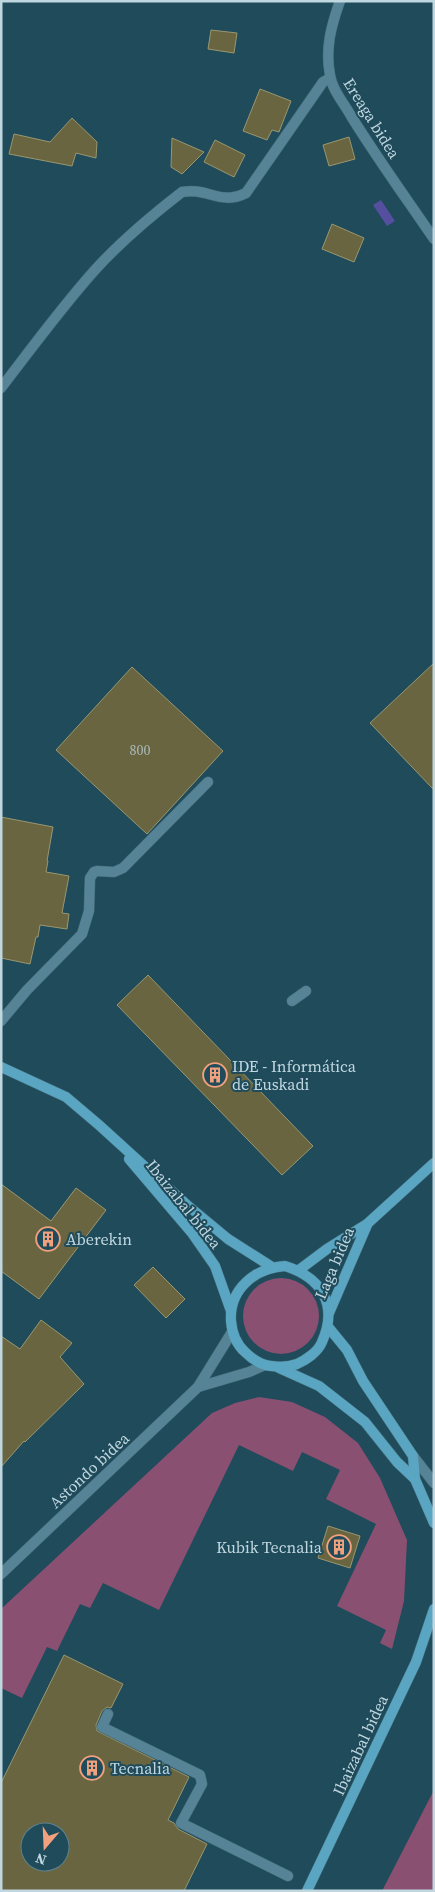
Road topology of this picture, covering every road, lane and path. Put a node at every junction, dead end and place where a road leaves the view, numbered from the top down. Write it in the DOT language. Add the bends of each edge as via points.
graph roads {
  1 [pos="340,1"];
  2 [pos="330,78"];
  3 [pos="434,239"];
  4 [pos="1,388"];
  5 [pos="208,782"];
  6 [pos="306,991"];
  7 [pos="292,1001"];
  8 [pos="1,1021"];
  9 [pos="1,1068"];
  10 [pos="100,1125"];
  11 [pos="434,1163"];
  12 [pos="367,1224"];
  13 [pos="272,1267"];
  14 [pos="299,1270"];
  15 [pos="231,1310"];
  16 [pos="329,1313"];
  17 [pos="328,1328"];
  18 [pos="232,1332"];
  19 [pos="266,1365"];
  20 [pos="278,1367"];
  21 [pos="198,1387"];
  22 [pos="413,1456"];
  23 [pos="415,1479"];
  24 [pos="434,1483"];
  25 [pos="434,1523"];
  26 [pos="1,1574"];
  27 [pos="434,1610"];
  28 [pos="108,1714"];
  29 [pos="288,1876"];
  30 [pos="307,1891"];
  1 -- 2 [label="street, Ereaga bidea" via="328,43"];
  2 -- 3 [label="street, Ereaga bidea" via="366,140"];
  2 -- 4 [label="street" via="323,82 246,193 226,199 199,191 182,192 158,211 94,270"];
  5 -- 8 [label="street" via="123,868 114,872 94,872 90,878 89,911 82,934"];
  6 -- 7 [label="street"];
  9 -- 10 [label="street, Ibaizabal bidea" via="66,1096"];
  10 -- 13 [label="street, Ibaizabal bidea" via="228,1240"];
  10 -- 15 [label="street, Ibaizabal bidea" via="192,1233 215,1266"];
  11 -- 12 [label="street, Laga bidea"];
  12 -- 14 [label="street, Laga bidea"];
  12 -- 16 [label="street, Laga bidea"];
  13 -- 14 [label="street" via="286,1266"];
  13 -- 15 [label="street" via="243,1285"];
  14 -- 16 [label="street" via="320,1288"];
  15 -- 18 [label="street"];
  16 -- 17 [label="street"];
  17 -- 20 [label="street" via="321,1346 307,1359"];
  17 -- 22 [label="street" via="347,1350 363,1381"];
  18 -- 19 [label="street" via="240,1348"];
  18 -- 21 [label="street, Astondo bidea"];
  19 -- 20 [label="street"];
  19 -- 21 [label="street, Astondo bidea"];
  20 -- 23 [label="street" via="319,1386 365,1422"];
  21 -- 26 [label="street, Astondo bidea"];
  22 -- 23 [label="street"];
  22 -- 24 [label="street"];
  23 -- 25 [label="street"];
  27 -- 30 [label="street, Ibaizabal bidea" via="416,1662"];
  28 -- 29 [label="street" via="102,1727 200,1775 202,1784 182,1823"];
}
